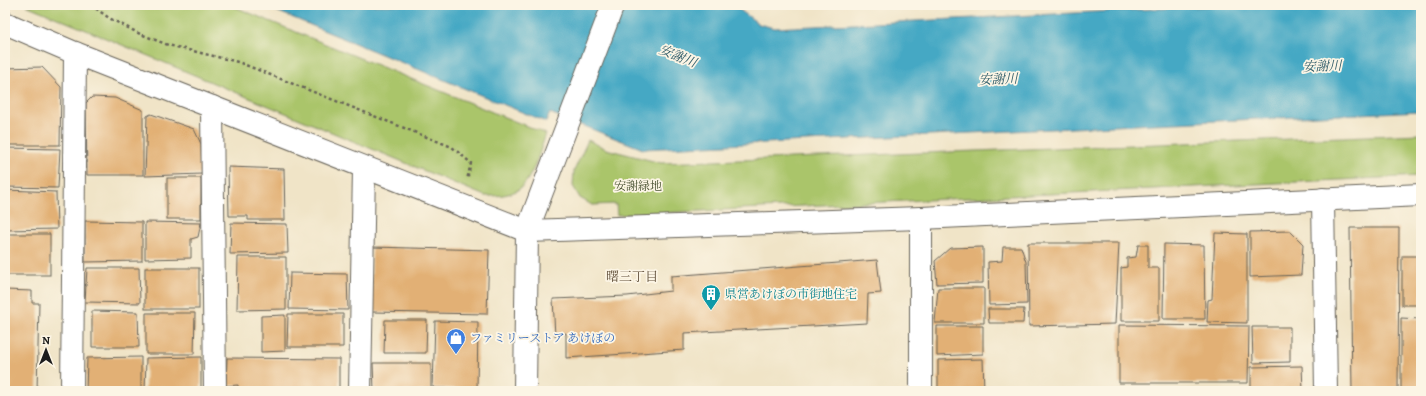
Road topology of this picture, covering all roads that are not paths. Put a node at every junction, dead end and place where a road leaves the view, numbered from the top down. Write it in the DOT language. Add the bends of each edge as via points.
graph roads {
  1 [pos="613,5"];
  2 [pos="5,23"];
  3 [pos="75,53"];
  4 [pos="212,107"];
  5 [pos="364,168"];
  6 [pos="1421,194"];
  7 [pos="1323,199"];
  8 [pos="921,218"];
  9 [pos="527,231"];
  10 [pos="72,391"];
  11 [pos="215,391"];
  12 [pos="360,391"];
  13 [pos="525,391"];
  14 [pos="921,391"];
  15 [pos="1326,391"];
  1 -- 9 [label="street"];
  2 -- 3 [label="street"];
  3 -- 4 [label="street"];
  3 -- 10 [label="street"];
  4 -- 5 [label="street"];
  4 -- 11 [label="street"];
  5 -- 9 [label="street"];
  5 -- 12 [label="street"];
  6 -- 7 [label="street"];
  7 -- 8 [label="street"];
  7 -- 15 [label="street"];
  8 -- 9 [label="street"];
  8 -- 14 [label="street"];
  9 -- 13 [label="street"];
}
